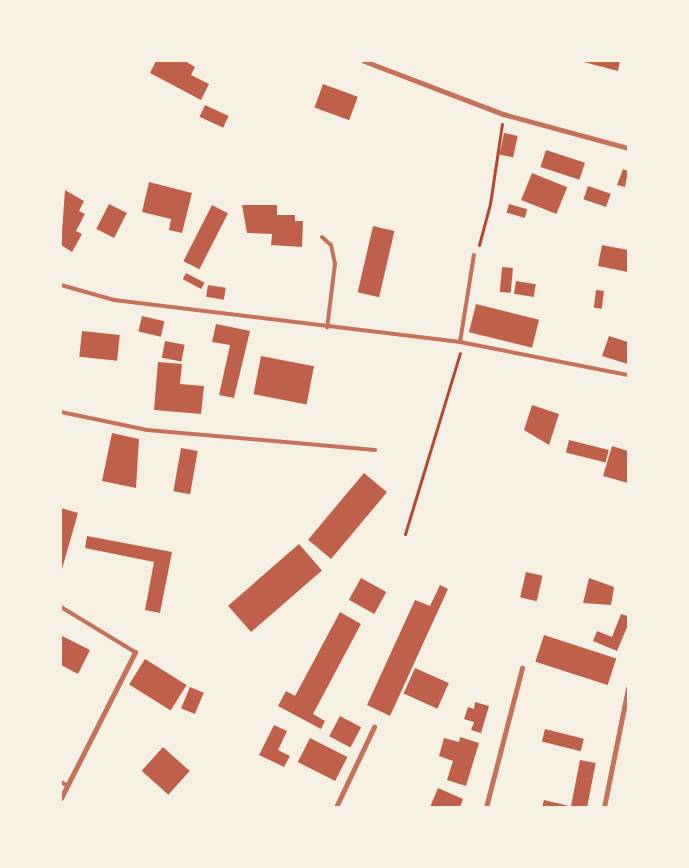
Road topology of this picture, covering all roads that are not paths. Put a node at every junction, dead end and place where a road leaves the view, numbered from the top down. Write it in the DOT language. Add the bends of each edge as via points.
graph roads {
  1 [pos="364,61"];
  2 [pos="628,148"];
  3 [pos="322,237"];
  4 [pos="474,255"];
  5 [pos="61,285"];
  6 [pos="327,328"];
  7 [pos="460,342"];
  8 [pos="628,375"];
  9 [pos="61,412"];
  10 [pos="375,450"];
  11 [pos="61,607"];
  12 [pos="135,652"];
  13 [pos="522,668"];
  14 [pos="628,688"];
  15 [pos="374,727"];
  16 [pos="61,782"];
  17 [pos="68,786"];
  18 [pos="61,798"];
  19 [pos="336,807"];
  20 [pos="486,807"];
  21 [pos="604,807"];
  1 -- 2 [label="street" via="504,114"];
  3 -- 6 [label="lane" via="331,245 335,264"];
  4 -- 7 [label="lane"];
  5 -- 6 [label="lane" via="114,300"];
  6 -- 7 [label="lane"];
  7 -- 8 [label="lane"];
  9 -- 10 [label="lane" via="146,430"];
  11 -- 12 [label="lane"];
  12 -- 17 [label="street"];
  13 -- 20 [label="street"];
  14 -- 21 [label="street"];
  15 -- 19 [label="street"];
  16 -- 17 [label="lane"];
  17 -- 18 [label="street"];
}
